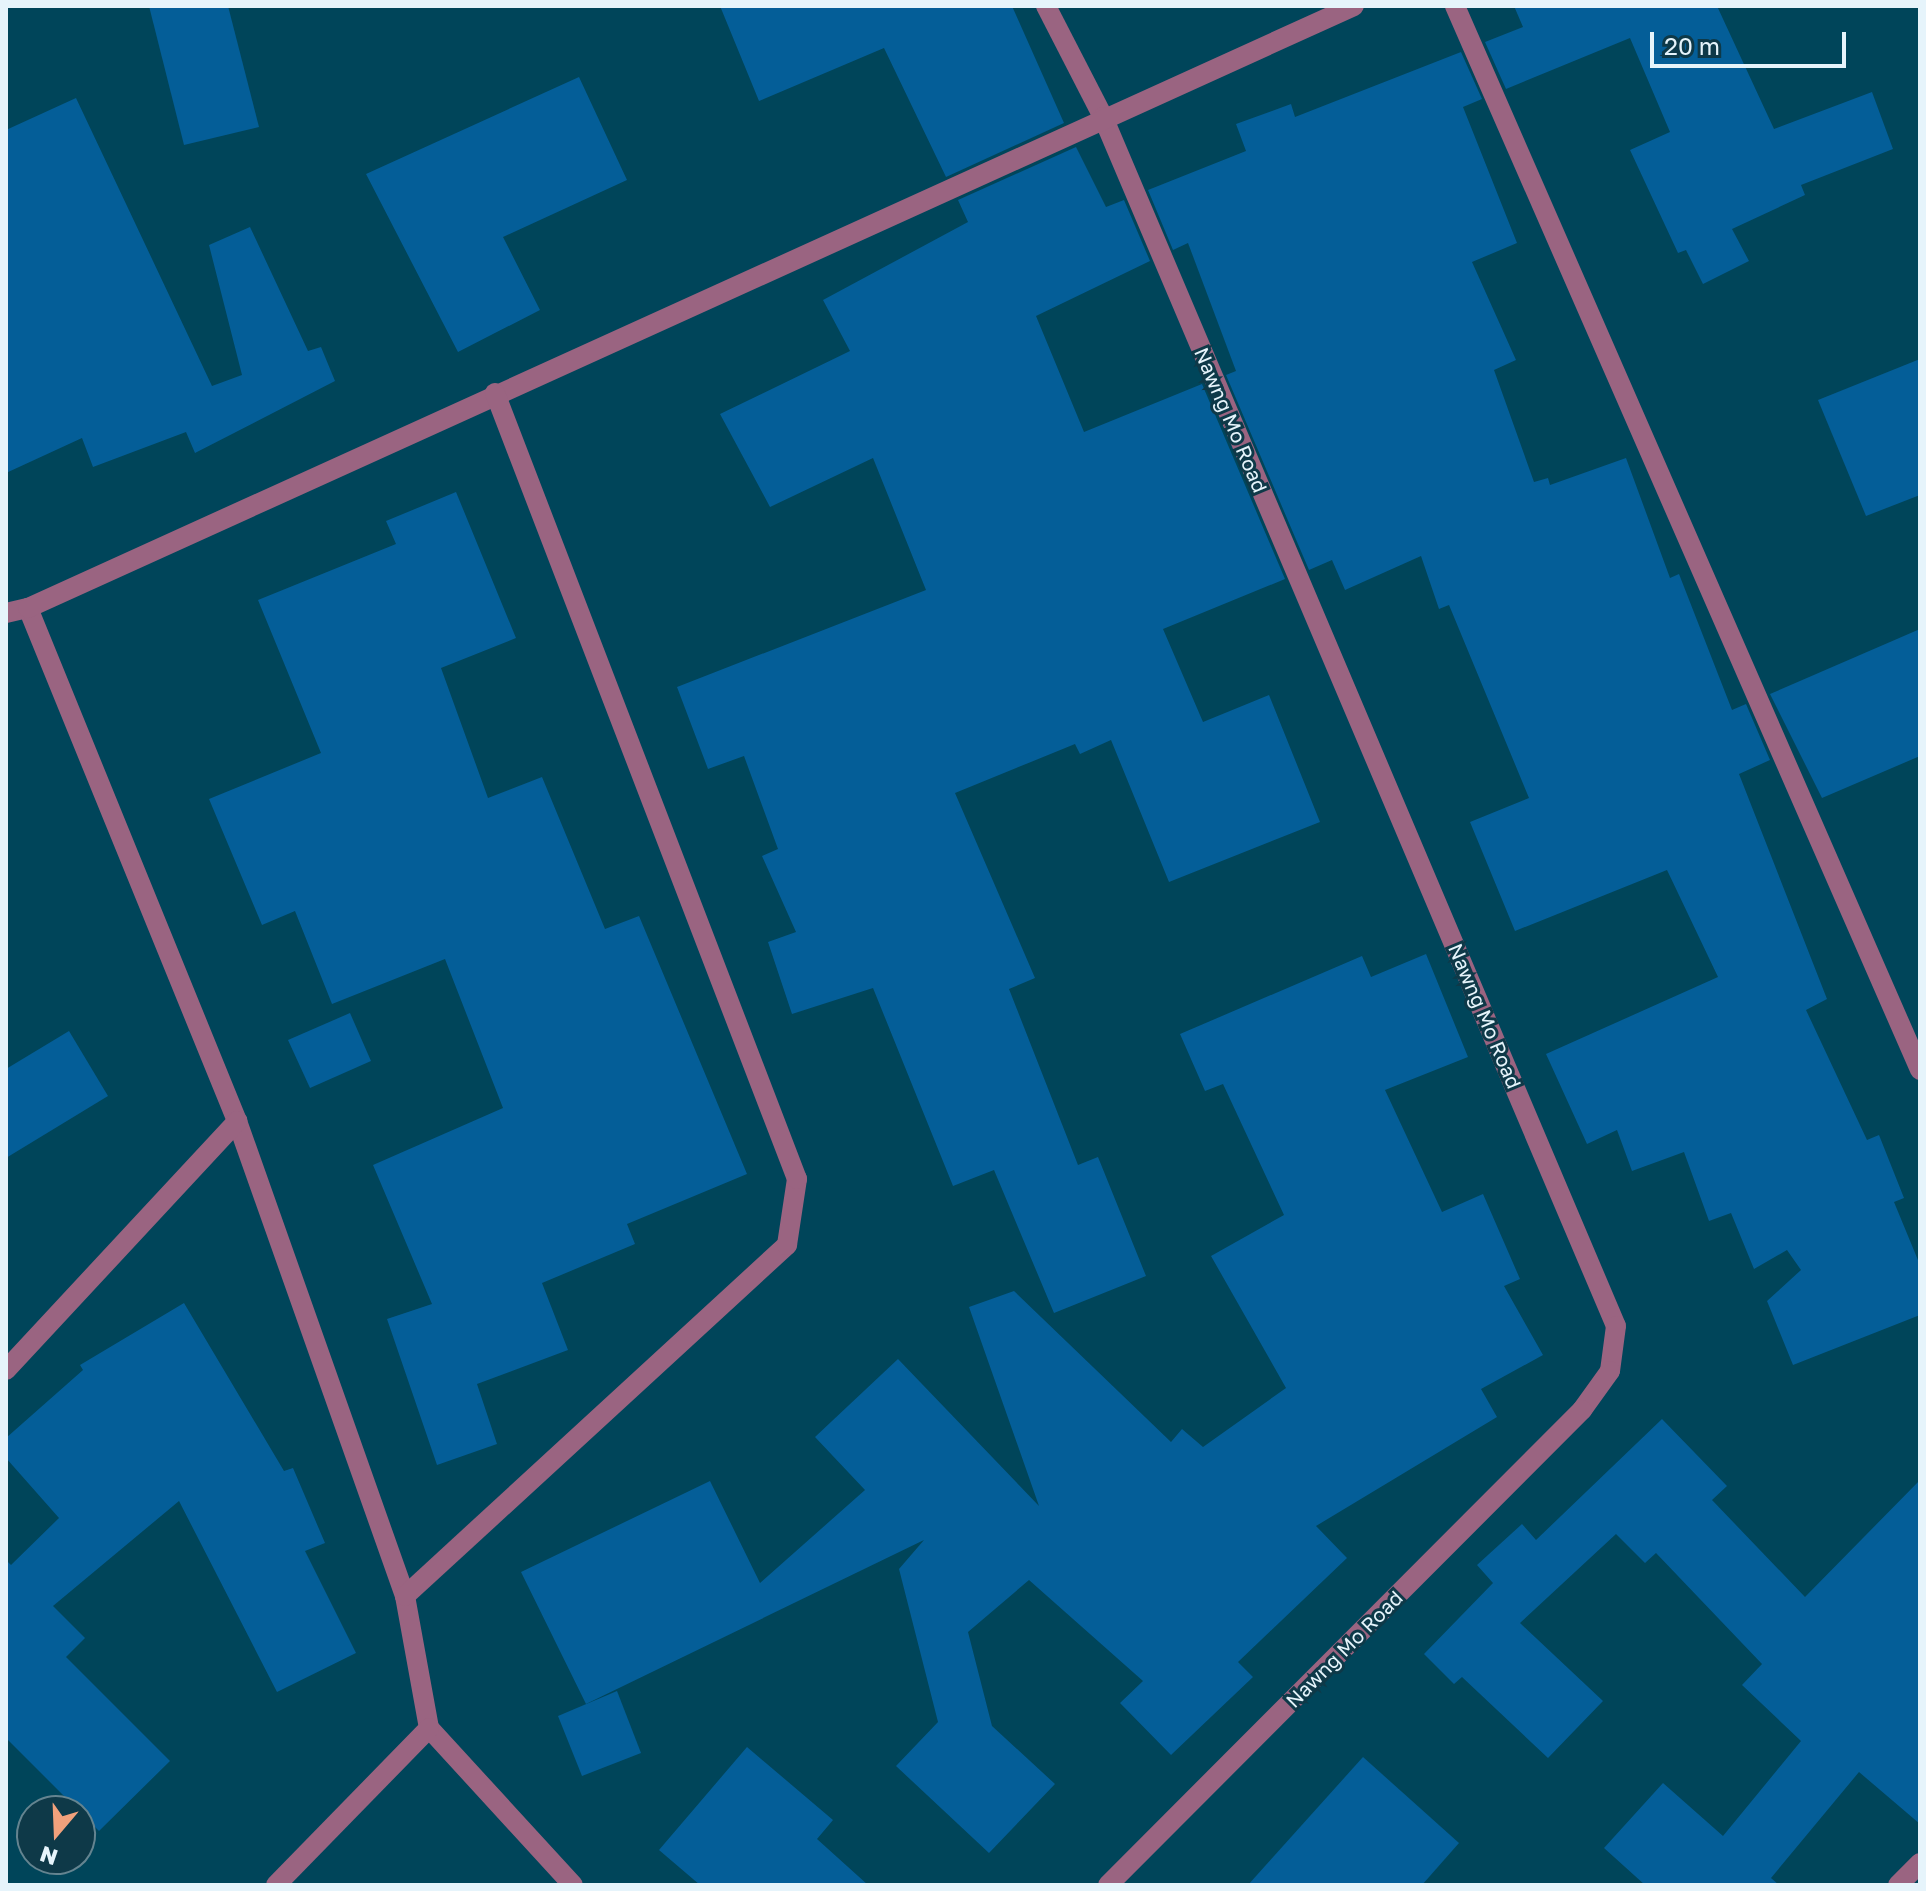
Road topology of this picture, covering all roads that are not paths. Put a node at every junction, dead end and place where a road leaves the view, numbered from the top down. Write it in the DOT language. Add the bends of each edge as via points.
graph roads {
  1 [pos="1046,6"];
  2 [pos="1354,6"];
  3 [pos="1455,6"];
  4 [pos="1103,117"];
  5 [pos="495,393"];
  6 [pos="28,608"];
  7 [pos="6,613"];
  8 [pos="1920,1070"];
  9 [pos="237,1121"];
  10 [pos="6,1370"];
  11 [pos="405,1596"];
  12 [pos="429,1728"];
  13 [pos="1920,1863"];
  14 [pos="276,1885"];
  15 [pos="573,1885"];
  16 [pos="1108,1885"];
  17 [pos="1898,1885"];
  1 -- 4 [label="street, Nawng Mo Road"];
  2 -- 4 [label="street"];
  3 -- 8 [label="street"];
  4 -- 5 [label="street"];
  4 -- 16 [label="street, Nawng Mo Road" via="1616,1326 1610,1371 1582,1410"];
  5 -- 6 [label="street"];
  5 -- 11 [label="street" via="797,1179 787,1245"];
  6 -- 7 [label="street"];
  6 -- 9 [label="street"];
  9 -- 10 [label="street"];
  9 -- 11 [label="street"];
  11 -- 12 [label="street"];
  12 -- 14 [label="street"];
  12 -- 15 [label="street"];
  13 -- 17 [label="street"];
}
